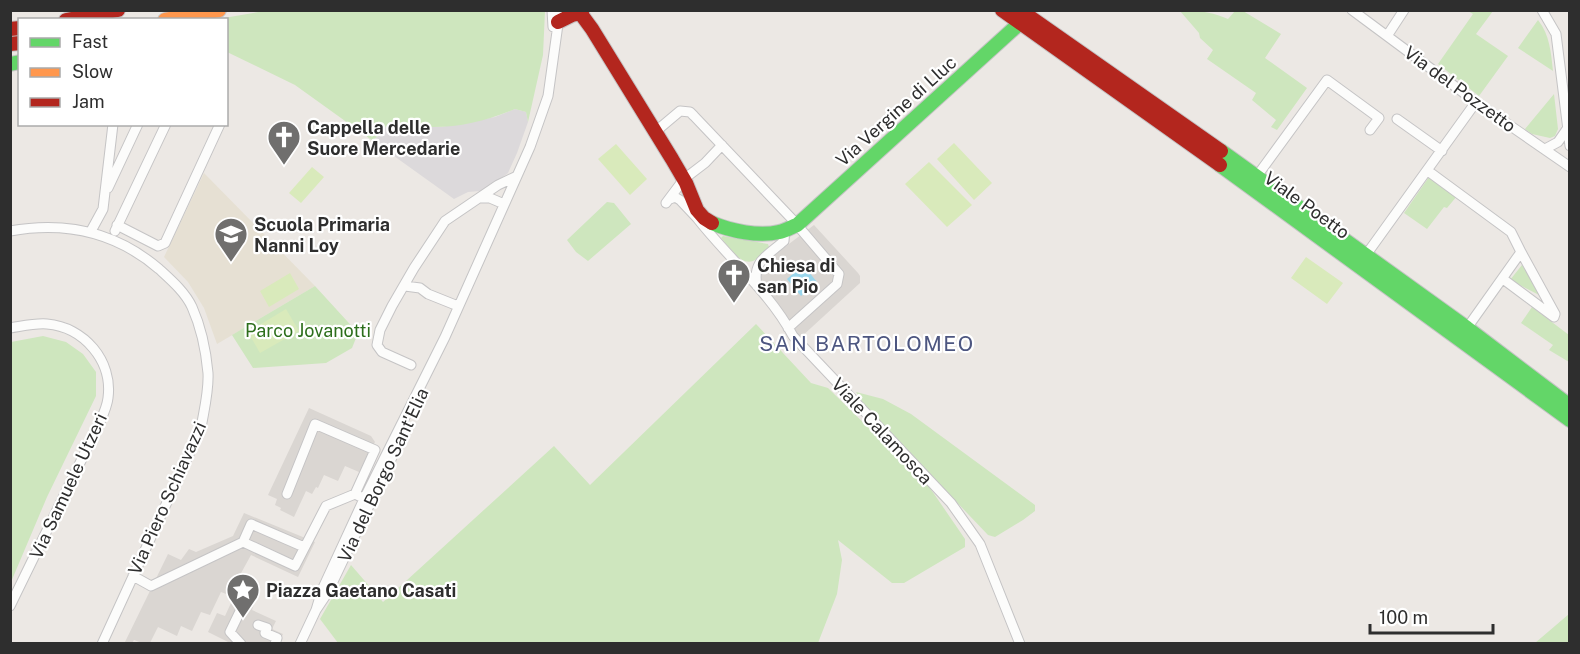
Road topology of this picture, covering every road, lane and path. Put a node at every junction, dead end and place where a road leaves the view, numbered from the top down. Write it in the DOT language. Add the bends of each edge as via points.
graph roads {
  1 [pos="118,10"];
  2 [pos="219,10"];
  3 [pos="1002,10"];
  4 [pos="1352,10"];
  5 [pos="1404,10"];
  6 [pos="580,11"];
  7 [pos="1547,13"];
  8 [pos="557,14"];
  9 [pos="1025,15"];
  10 [pos="76,18"];
  11 [pos="179,18"];
  12 [pos="1387,36"];
  13 [pos="1476,102"];
  14 [pos="1397,119"];
  15 [pos="113,126"];
  16 [pos="137,126"];
  17 [pos="165,126"];
  18 [pos="219,126"];
  19 [pos="1567,128"];
  20 [pos="1370,130"];
  21 [pos="655,132"];
  22 [pos="722,145"];
  23 [pos="1569,146"];
  24 [pos="1545,148"];
  25 [pos="1442,151"];
  26 [pos="1569,167"];
  27 [pos="1428,171"];
  28 [pos="517,176"];
  29 [pos="1257,176"];
  30 [pos="684,179"];
  31 [pos="105,194"];
  32 [pos="480,198"];
  33 [pos="504,204"];
  34 [pos="696,212"];
  35 [pos="117,225"];
  36 [pos="791,227"];
  37 [pos="10,231"];
  38 [pos="91,231"];
  39 [pos="112,238"];
  40 [pos="1521,252"];
  41 [pos="1366,255"];
  42 [pos="1503,279"];
  43 [pos="405,285"];
  44 [pos="757,286"];
  45 [pos="458,306"];
  46 [pos="10,328"];
  47 [pos="788,328"];
  48 [pos="1467,328"];
  49 [pos="444,337"];
  50 [pos="411,365"];
  51 [pos="1569,406"];
  52 [pos="1569,420"];
  53 [pos="375,450"];
  54 [pos="386,455"];
  55 [pos="287,494"];
  56 [pos="363,498"];
  57 [pos="243,542"];
  58 [pos="304,547"];
  59 [pos="133,576"];
  60 [pos="244,601"];
  61 [pos="10,606"];
  62 [pos="258,625"];
  63 [pos="102,644"];
  64 [pos="241,644"];
  65 [pos="275,644"];
  66 [pos="300,644"];
  67 [pos="1020,644"];
  1 -- 10 [label="main road"];
  2 -- 11 [label="main road"];
  3 -- 9 [label="main road, Viale Poetto"];
  4 -- 12 [label="street, Via del Pozzetto"];
  5 -- 12 [label="street"];
  6 -- 8 [label="main road"];
  6 -- 21 [label="main road"];
  7 -- 19 [label="street" via="1556,34"];
  8 -- 28 [label="street, Via del Borgo Sant'Elia" via="553,65 542,118"];
  9 -- 29 [label="main road, Viale Poetto"];
  9 -- 36 [label="main road, Via Vergine di Lluc"];
  9 -- 52 [label="main road, Viale Poetto"];
  12 -- 13 [label="street, Via del Pozzetto"];
  13 -- 24 [label="street, Via del Pozzetto"];
  13 -- 25 [label="street"];
  14 -- 25 [label="street"];
  15 -- 31 [label="street"];
  16 -- 31 [label="street"];
  17 -- 35 [label="street"];
  18 -- 35 [label="street" via="165,243 158,246"];
  19 -- 23 [label="street"];
  19 -- 24 [label="street" via="1558,142"];
  20 -- 29 [label="street" via="1379,118 1327,80"];
  21 -- 22 [label="street" via="684,111"];
  21 -- 30 [label="main road"];
  22 -- 30 [label="street"];
  22 -- 36 [label="street"];
  24 -- 26 [label="street, Via del Pozzetto"];
  25 -- 27 [label="street"];
  27 -- 40 [label="street" via="1511,232"];
  27 -- 41 [label="street"];
  28 -- 32 [label="street, Via del Borgo Sant'Elia"];
  28 -- 33 [label="street, Via del Borgo Sant'Elia"];
  29 -- 41 [label="main road, Viale Poetto"];
  30 -- 34 [label="main road"];
  30 -- 34 [label="street, Viale Calamosca" via="668,201 675,197"];
  31 -- 38 [label="street" via="103,209"];
  32 -- 33 [label="street"];
  32 -- 43 [label="street, Via del Borgo Sant'Elia" via="444,221"];
  33 -- 45 [label="street, Via del Borgo Sant'Elia"];
  34 -- 36 [label="main road" via="724,226 760,233"];
  34 -- 44 [label="street, Viale Calamosca"];
  35 -- 39 [label="street"];
  36 -- 44 [label="street" via="784,241 760,262"];
  36 -- 47 [label="street" via="840,278"];
  37 -- 38 [label="street, Via Piero Schiavazzi" via="45,226"];
  38 -- 39 [label="street, Via Piero Schiavazzi"];
  39 -- 59 [label="street, Via Piero Schiavazzi" via="147,259 174,283 191,306 208,374 201,428"];
  40 -- 42 [label="street"];
  40 -- 42 [label="street" via="1556,314 1554,317"];
  41 -- 48 [label="main road, Viale Poetto"];
  42 -- 48 [label="street"];
  43 -- 45 [label="street"];
  43 -- 50 [label="street, Via del Borgo Sant'Elia" via="380,330 377,345 382,352"];
  44 -- 47 [label="street, Viale Calamosca"];
  45 -- 49 [label="street, Via del Borgo Sant'Elia"];
  46 -- 61 [label="street, Via Samuele Utzeri" via="48,324 82,336 103,364 108,396 99,424"];
  47 -- 67 [label="street, Viale Calamosca" via="951,503 980,544"];
  48 -- 51 [label="main road, Viale Poetto"];
  49 -- 54 [label="street, Via del Borgo Sant'Elia"];
  49 -- 56 [label="street, Via del Borgo Sant'Elia" via="441,352"];
  53 -- 54 [label="street"];
  53 -- 55 [label="street" via="315,424"];
  53 -- 56 [label="street"];
  54 -- 56 [label="street, Via del Borgo Sant'Elia"];
  56 -- 58 [label="street" via="326,506"];
  56 -- 66 [label="street, Via del Borgo Sant'Elia"];
  57 -- 58 [label="street" via="251,524"];
  57 -- 58 [label="street" via="295,566"];
  57 -- 59 [label="street" via="151,586"];
  59 -- 63 [label="street, Via Piero Schiavazzi"];
  60 -- 64 [label="street" via="230,632"];
  62 -- 65 [label="street" via="277,638"];
}
